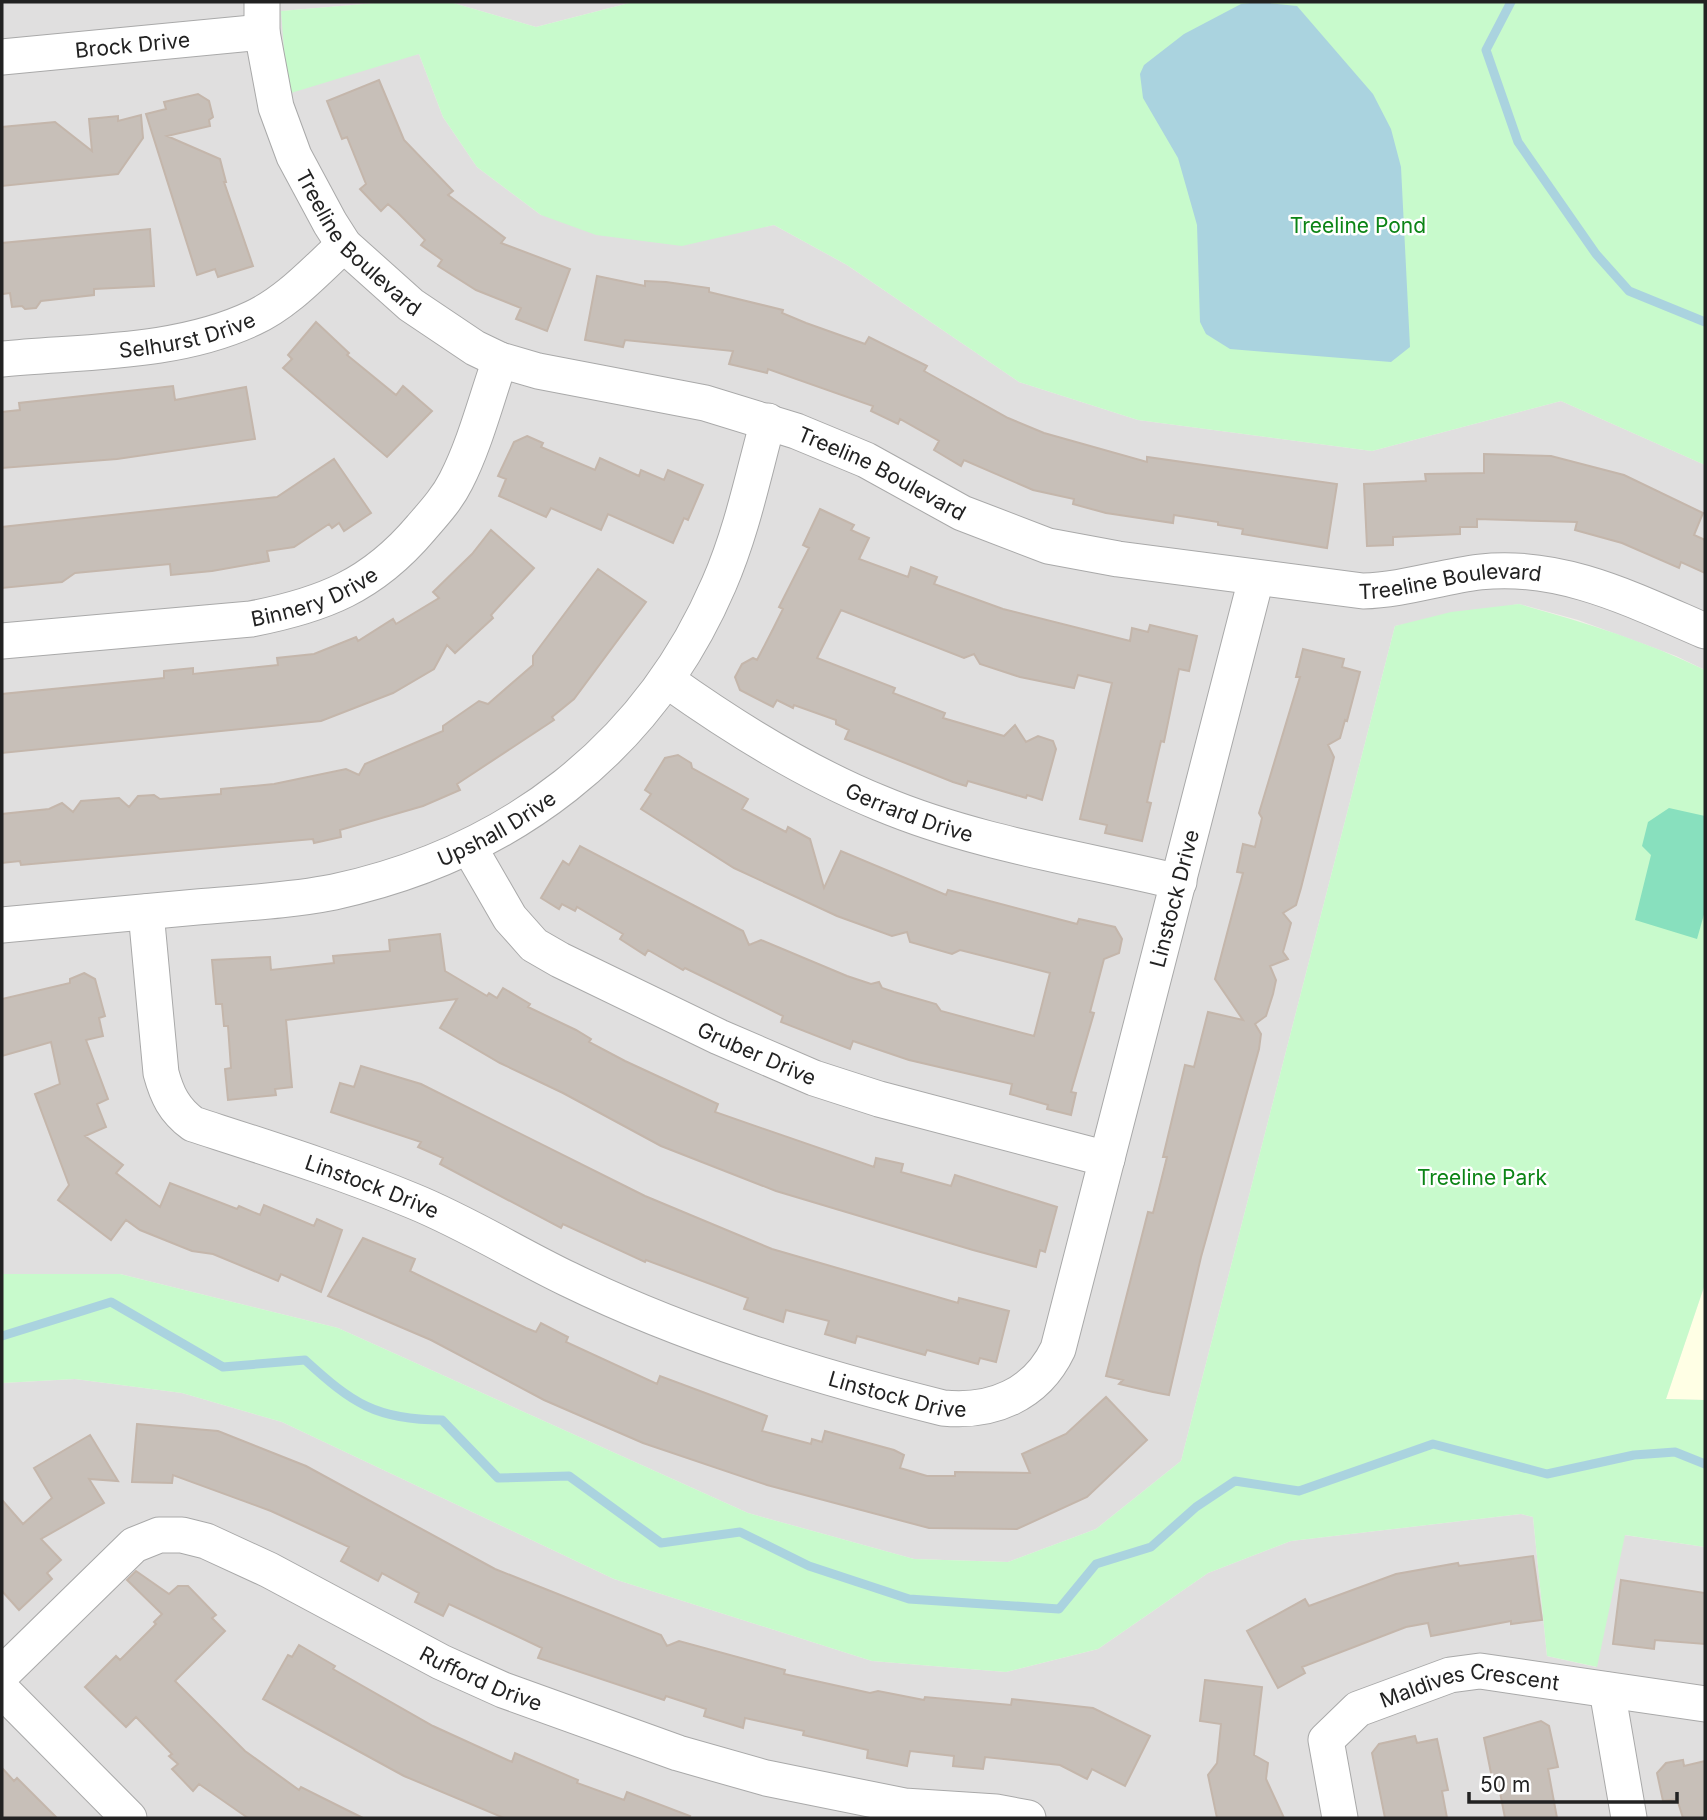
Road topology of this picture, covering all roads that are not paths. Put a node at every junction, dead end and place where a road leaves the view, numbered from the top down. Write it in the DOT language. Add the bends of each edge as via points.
graph roads {
  1 [pos="262,17"];
  2 [pos="2,57"];
  3 [pos="344,245"];
  4 [pos="2,359"];
  5 [pos="500,360"];
  6 [pos="768,421"];
  7 [pos="1256,579"];
  8 [pos="1705,631"];
  9 [pos="2,641"];
  10 [pos="668,681"];
  11 [pos="470,847"];
  12 [pos="1179,882"];
  13 [pos="146,912"];
  14 [pos="2,925"];
  15 [pos="1107,1159"];
  16 [pos="2,1674"];
  17 [pos="2,1690"];
  18 [pos="1607,1690"];
  19 [pos="1705,1704"];
  20 [pos="128,1818"];
  21 [pos="1028,1818"];
  22 [pos="1340,1818"];
  23 [pos="1629,1818"];
  1 -- 2 [label="street, Brock Drive"];
  1 -- 3 [label="street, Treeline Boulevard" via="269,75 285,132 304,176"];
  3 -- 4 [label="street, Selhurst Drive" via="274,306 220,330 151,345"];
  3 -- 5 [label="street, Treeline Boulevard" via="411,305"];
  5 -- 6 [label="street, Treeline Boulevard" via="705,403"];
  5 -- 9 [label="street, Binnery Drive" via="457,480 403,550 348,591 289,612 251,618"];
  6 -- 7 [label="street, Treeline Boulevard" via="866,460 962,513 1020,537 1080,553"];
  6 -- 10 [label="street, Upshall Drive" via="740,528 720,582"];
  7 -- 8 [label="street, Treeline Boulevard" via="1363,591 1479,572 1549,573 1611,590"];
  7 -- 12 [label="street, Linstock Drive"];
  10 -- 11 [label="street, Upshall Drive" via="647,708 571,782"];
  10 -- 12 [label="street, Gerrard Drive" via="780,754 880,804 968,832"];
  11 -- 13 [label="street, Upshall Drive" via="399,875 332,892"];
  11 -- 15 [label="street, Gruber Drive" via="521,932 534,945 572,966 814,1078 880,1100"];
  12 -- 15 [label="street, Linstock Drive"];
  13 -- 14 [label="street, Upshall Drive"];
  13 -- 15 [label="street, Linstock Drive" via="161,1073 178,1113 193,1124 310,1161 415,1202 567,1279 693,1332 811,1373 920,1402 961,1409 993,1406 1026,1389 1049,1367 1069,1312"];
  16 -- 21 [label="street, Rufford Drive" via="134,1545 159,1535 182,1535 269,1570 503,1690 666,1749 766,1778 867,1800"];
  17 -- 20 [label="street"];
  18 -- 19 [label="street, Maldives Crescent"];
  18 -- 22 [label="street, Maldives Crescent" via="1479,1671 1450,1675 1358,1709 1326,1740"];
  18 -- 23 [label="street"];
}
